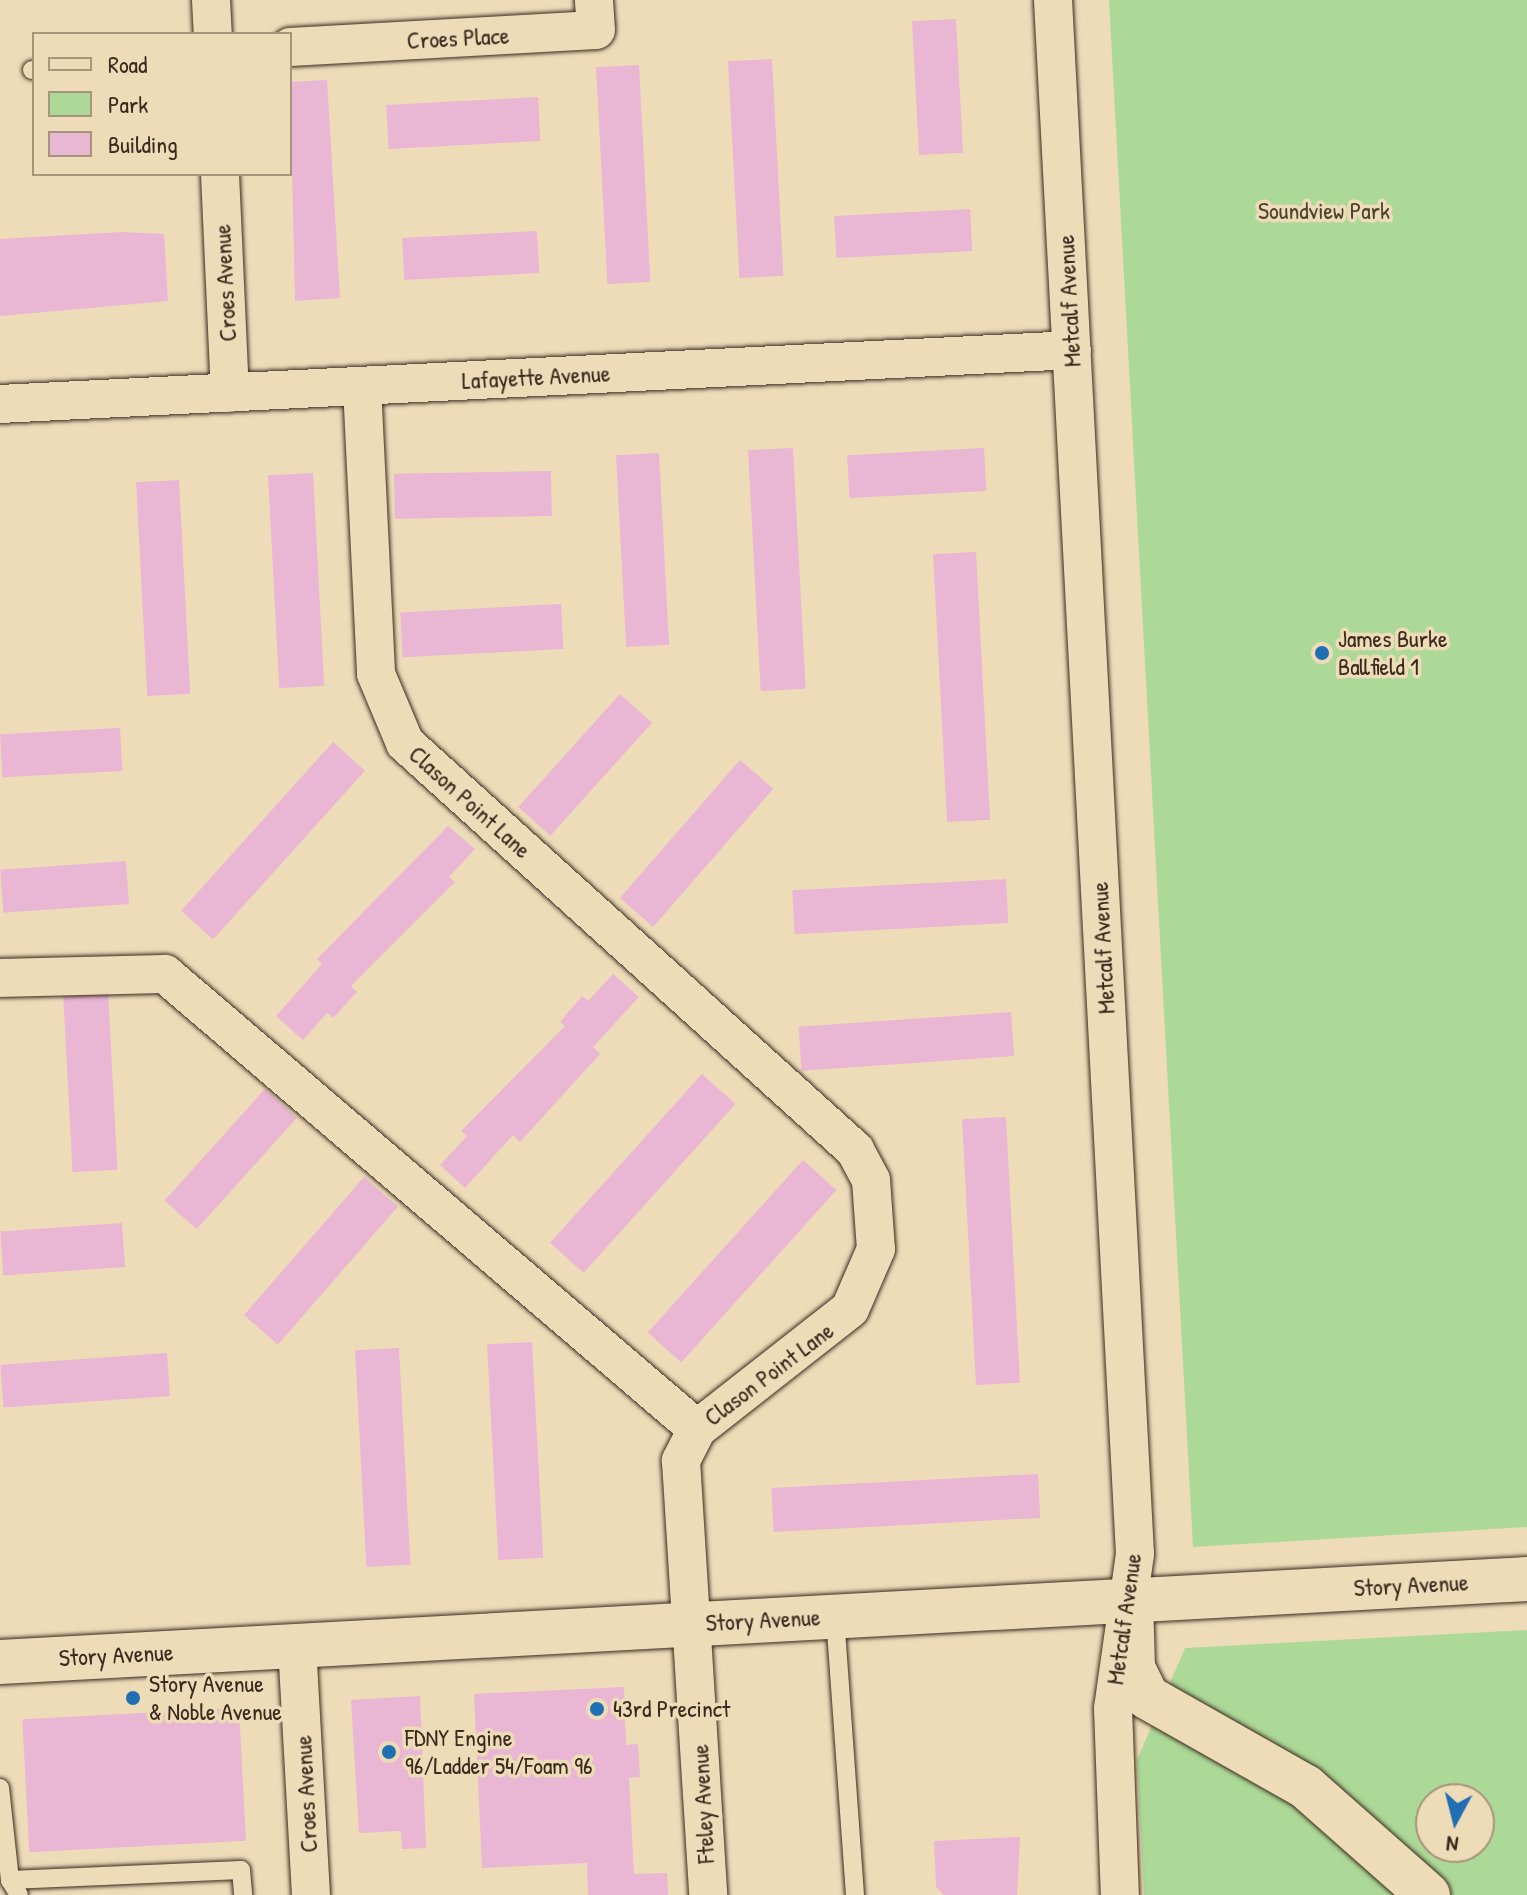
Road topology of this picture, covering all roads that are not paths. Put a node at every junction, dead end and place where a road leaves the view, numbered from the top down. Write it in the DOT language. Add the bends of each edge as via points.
graph roads {
  1 [pos="211,0"];
  2 [pos="594,0"];
  3 [pos="1053,0"];
  4 [pos="213,32"];
  5 [pos="292,47"];
  6 [pos="220,176"];
  7 [pos="1072,350"];
  8 [pos="362,386"];
  9 [pos="230,393"];
  10 [pos="0,404"];
  11 [pos="0,978"];
  12 [pos="697,1429"];
  13 [pos="1527,1579"];
  14 [pos="1131,1600"];
  15 [pos="835,1616"];
  16 [pos="692,1624"];
  17 [pos="297,1645"];
  18 [pos="0,1662"];
  19 [pos="0,1788"];
  20 [pos="14,1888"];
  21 [pos="243,1895"];
  22 [pos="311,1895"];
  23 [pos="708,1895"];
  24 [pos="855,1895"];
  25 [pos="1120,1895"];
  26 [pos="1428,1895"];
  1 -- 4 [label="street"];
  2 -- 5 [label="street, Croes Place" via="596,30"];
  3 -- 7 [label="street, Metcalf Avenue"];
  6 -- 9 [label="street, Croes Avenue"];
  7 -- 8 [label="street, Lafayette Avenue"];
  7 -- 14 [label="street, Metcalf Avenue" via="1135,1554"];
  8 -- 9 [label="street, Lafayette Avenue"];
  8 -- 12 [label="street, Clason Point Lane" via="376,674 405,743 855,1150 871,1180 876,1249 850,1309"];
  9 -- 10 [label="street, Lafayette Avenue"];
  11 -- 12 [label="street, Clason Point Lane" via="165,974"];
  12 -- 16 [label="street, Fteley Avenue" via="681,1461"];
  13 -- 14 [label="main road, Story Avenue"];
  14 -- 15 [label="main road, Story Avenue"];
  14 -- 25 [label="street, Metcalf Avenue" via="1113,1708"];
  14 -- 26 [label="main road" via="1133,1668 1147,1697 1306,1787"];
  15 -- 16 [label="main road, Story Avenue"];
  15 -- 24 [label="lane"];
  16 -- 17 [label="main road, Story Avenue"];
  16 -- 23 [label="street, Fteley Avenue"];
  17 -- 18 [label="main road, Story Avenue"];
  17 -- 22 [label="street, Croes Avenue"];
  19 -- 20 [label="lane"];
  20 -- 21 [label="lane" via="241,1870"];
}
